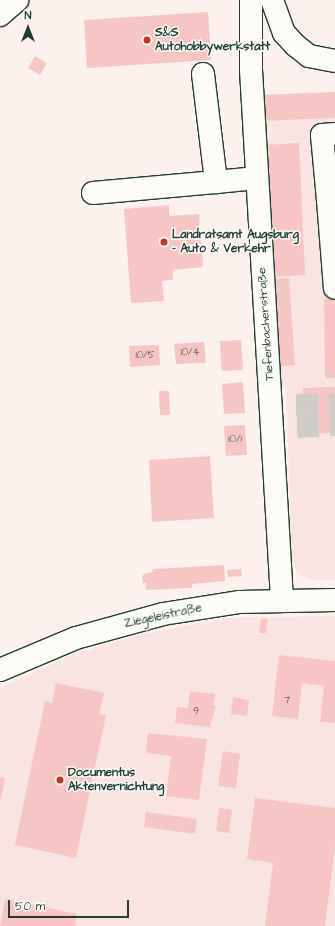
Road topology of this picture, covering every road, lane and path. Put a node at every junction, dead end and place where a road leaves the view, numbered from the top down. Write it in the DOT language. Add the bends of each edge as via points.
graph roads {
  1 [pos="18,0"];
  2 [pos="251,0"];
  3 [pos="272,0"];
  4 [pos="0,15"];
  5 [pos="284,33"];
  6 [pos="251,36"];
  7 [pos="335,61"];
  8 [pos="203,74"];
  9 [pos="335,134"];
  10 [pos="257,178"];
  11 [pos="216,182"];
  12 [pos="93,193"];
  13 [pos="332,200"];
  14 [pos="335,288"];
  15 [pos="282,600"];
  16 [pos="335,600"];
  17 [pos="0,670"];
  1 -- 4 [label="main road"];
  2 -- 6 [label="main road, Tiefenbacherstraße"];
  3 -- 5 [label="main road"];
  5 -- 6 [label="main road"];
  5 -- 7 [label="main road" via="309,56"];
  6 -- 10 [label="main road, Tiefenbacherstraße"];
  8 -- 11 [label="main road"];
  9 -- 13 [label="main road" via="322,135"];
  10 -- 11 [label="main road"];
  10 -- 15 [label="main road, Tiefenbacherstraße"];
  11 -- 12 [label="main road"];
  13 -- 14 [label="main road"];
  15 -- 16 [label="main road, Ziegeleistraße"];
  15 -- 17 [label="main road, Ziegeleistraße" via="240,602 138,620 76,638"];
}
